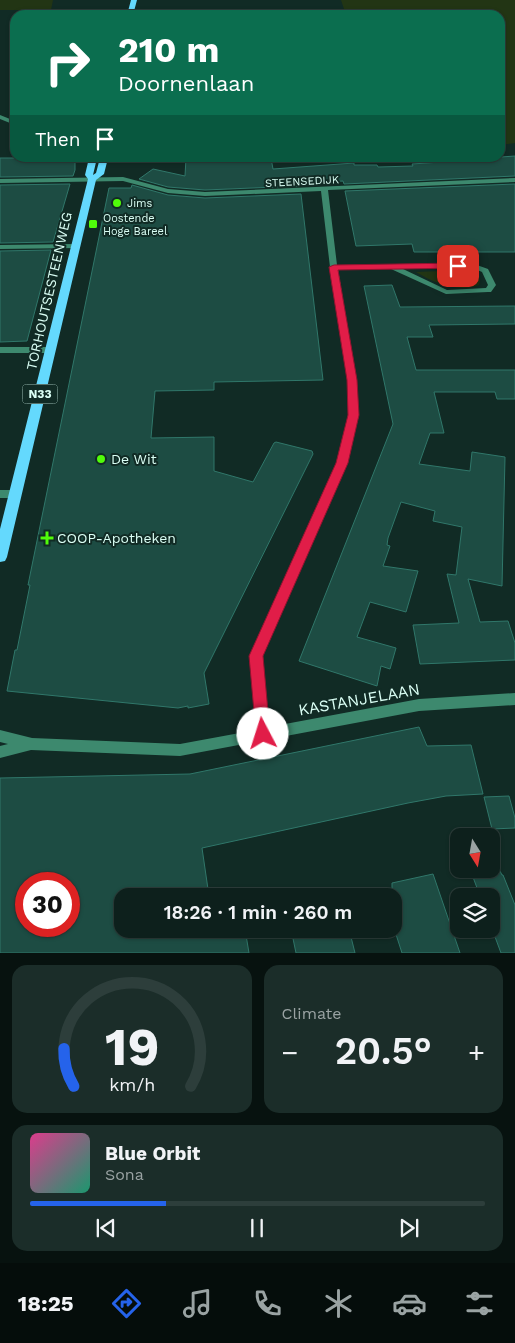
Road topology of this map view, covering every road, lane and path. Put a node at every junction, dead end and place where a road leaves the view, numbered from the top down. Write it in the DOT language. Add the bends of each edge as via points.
graph roads {
  1 [pos="92,162"];
  2 [pos="103,162"];
  3 [pos="92,179"];
  4 [pos="515,180"];
  5 [pos="0,181"];
  6 [pos="324,189"];
  7 [pos="75,246"];
  8 [pos="0,247"];
  9 [pos="334,267"];
  10 [pos="393,267"];
  11 [pos="0,350"];
  12 [pos="50,350"];
  13 [pos="0,494"];
  14 [pos="16,494"];
  15 [pos="0,556"];
  16 [pos="515,699"];
  17 [pos="263,734"];
  18 [pos="0,736"];
  19 [pos="32,744"];
  20 [pos="0,752"];
  1 -- 3 [label="main road, TORHOUTSESTEENWEG / N33" via="88,175"];
  2 -- 3 [label="main road, TORHOUTSESTEENWEG / N33" via="100,174"];
  3 -- 5 [label="street, STEENSEDIJK"];
  3 -- 6 [label="street, STEENSEDIJK" via="123,179 168,191 205,194"];
  3 -- 7 [label="main road, TORHOUTSESTEENWEG / N33"];
  4 -- 6 [label="street, STEENSEDIJK"];
  6 -- 9 [label="street"];
  7 -- 8 [label="street"];
  7 -- 12 [label="main road, TORHOUTSESTEENWEG / N33"];
  9 -- 10 [label="street"];
  9 -- 17 [label="street" via="352,380 354,415 342,463 256,656"];
  10 -- 10 [label="street" via="474,266 485,271 492,284 488,290 446,292"];
  11 -- 12 [label="street"];
  12 -- 14 [label="main road, TORHOUTSESTEENWEG / N33"];
  13 -- 14 [label="street"];
  14 -- 15 [label="main road, TORHOUTSESTEENWEG / N33"];
  16 -- 17 [label="street, KASTANJELAAN" via="419,705"];
  17 -- 19 [label="street, KASTANJELAAN" via="180,750"];
  18 -- 19 [label="street, KASTANJELAAN"];
  19 -- 20 [label="street, KASTANJELAAN"];
}
